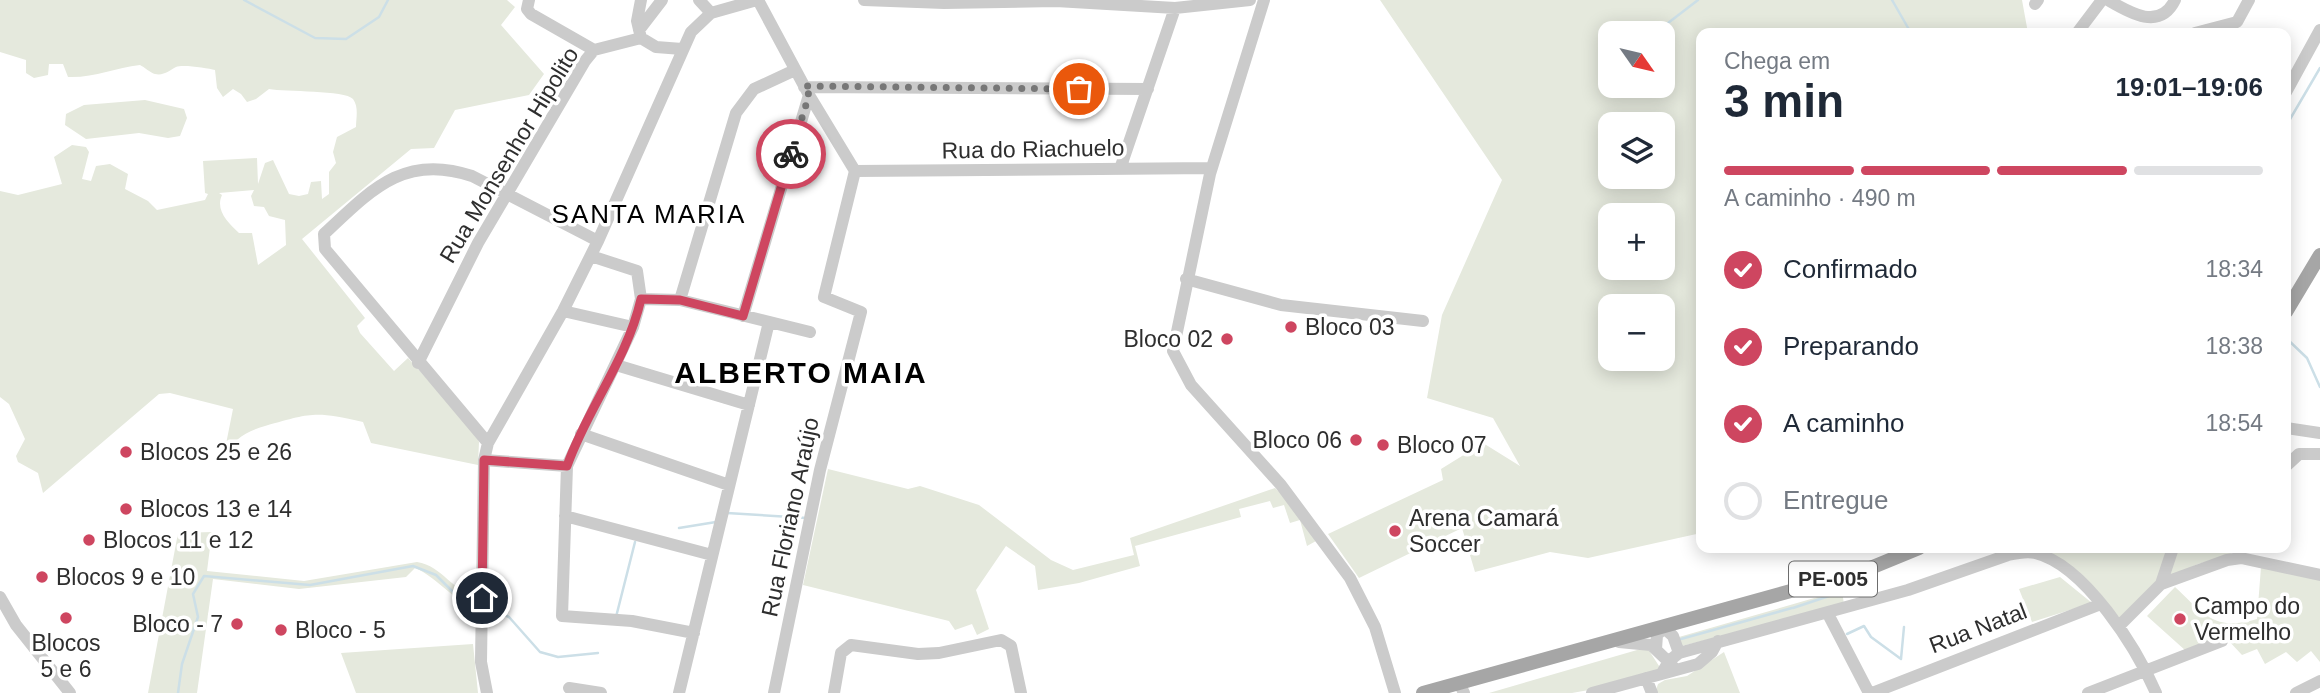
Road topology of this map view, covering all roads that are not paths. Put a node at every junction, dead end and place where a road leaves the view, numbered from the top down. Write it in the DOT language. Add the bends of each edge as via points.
graph roads {
  1 [pos="529,0"];
  2 [pos="641,0"];
  3 [pos="662,0"];
  4 [pos="699,0"];
  5 [pos="757,0"];
  6 [pos="864,0"];
  7 [pos="1242,0"];
  8 [pos="1264,0"];
  9 [pos="2102,0"];
  10 [pos="2108,0"];
  11 [pos="2175,0"];
  12 [pos="2249,0"];
  13 [pos="1036,1"];
  14 [pos="945,2"];
  15 [pos="1175,8"];
  16 [pos="711,13"];
  17 [pos="2081,28"];
  18 [pos="2214,28"];
  19 [pos="2320,30"];
  20 [pos="640,34"];
  21 [pos="682,49"];
  22 [pos="594,50"];
  23 [pos="795,70"];
  24 [pos="2291,83"];
  25 [pos="1148,89"];
  26 [pos="806,91"];
  27 [pos="1212,168"];
  28 [pos="1120,169"];
  29 [pos="855,171"];
  30 [pos="507,192"];
  31 [pos="598,241"];
  32 [pos="2320,255"];
  33 [pos="591,256"];
  34 [pos="1186,279"];
  35 [pos="641,299"];
  36 [pos="680,300"];
  37 [pos="2291,304"];
  38 [pos="564,311"];
  39 [pos="743,316"];
  40 [pos="1423,321"];
  41 [pos="769,322"];
  42 [pos="634,327"];
  43 [pos="810,332"];
  44 [pos="418,363"];
  45 [pos="617,365"];
  46 [pos="749,405"];
  47 [pos="2291,429"];
  48 [pos="2320,433"];
  49 [pos="581,434"];
  50 [pos="488,443"];
  51 [pos="2320,454"];
  52 [pos="484,460"];
  53 [pos="2291,461"];
  54 [pos="567,466"];
  55 [pos="729,485"];
  56 [pos="565,516"];
  57 [pos="1907,553"];
  58 [pos="2018,553"];
  59 [pos="2034,553"];
  60 [pos="2171,553"];
  61 [pos="2237,553"];
  62 [pos="712,555"];
  63 [pos="2320,575"];
  64 [pos="2161,584"];
  65 [pos="0,597"];
  66 [pos="2101,604"];
  67 [pos="1828,614"];
  68 [pos="2119,626"];
  69 [pos="1671,629"];
  70 [pos="694,633"];
  71 [pos="2222,641"];
  72 [pos="1612,642"];
  73 [pos="1656,649"];
  74 [pos="1672,664"];
  75 [pos="2146,670"];
  76 [pos="1646,678"];
  77 [pos="2320,681"];
  78 [pos="569,688"];
  79 [pos="1462,688"];
  80 [pos="70,693"];
  81 [pos="487,693"];
  82 [pos="601,693"];
  83 [pos="679,693"];
  84 [pos="774,693"];
  85 [pos="834,693"];
  86 [pos="1021,693"];
  87 [pos="1395,693"];
  88 [pos="1423,693"];
  89 [pos="1592,693"];
  90 [pos="1652,693"];
  91 [pos="1870,693"];
  92 [pos="2088,693"];
  93 [pos="2156,693"];
  94 [pos="2296,693"];
  1 -- 22 [label="street" via="531,14"];
  2 -- 20 [label="street"];
  3 -- 20 [label="street"];
  4 -- 16 [label="street"];
  5 -- 16 [label="street"];
  5 -- 23 [label="street"];
  6 -- 14 [label="street"];
  7 -- 15 [label="street"];
  8 -- 27 [label="street"];
  9 -- 17 [label="street"];
  10 -- 11 [label="street" via="2142,17 2155,18"];
  12 -- 18 [label="street" via="2237,22"];
  13 -- 14 [label="street"];
  13 -- 15 [label="street"];
  15 -- 25 [label="street"];
  16 -- 21 [label="street"];
  19 -- 24 [label="street"];
  20 -- 21 [label="street" via="656,47"];
  20 -- 22 [label="street, Rua Monsenhor Hipolito"];
  21 -- 31 [label="street"];
  22 -- 30 [label="street, Rua Monsenhor Hipolito"];
  23 -- 26 [label="street"];
  23 -- 36 [label="street" via="754,89 737,113"];
  25 -- 26 [label="street"];
  25 -- 28 [label="street"];
  26 -- 29 [label="street"];
  26 -- 39 [label="street"];
  27 -- 28 [label="street, Rua do Riachuelo"];
  27 -- 34 [label="street"];
  28 -- 29 [label="street, Rua do Riachuelo"];
  29 -- 84 [label="street, Rua Floriano Araújo" via="824,297 861,312 810,519"];
  30 -- 31 [label="street"];
  30 -- 44 [label="street, Rua Monsenhor Hipolito"];
  30 -- 44 [label="street" via="452,169 412,169 378,188 324,234 326,249"];
  31 -- 33 [label="street"];
  32 -- 37 [label="main road"];
  33 -- 35 [label="street" via="637,271"];
  33 -- 38 [label="street"];
  34 -- 40 [label="street" via="1281,305"];
  34 -- 87 [label="street" via="1174,343 1177,361 1192,385 1281,485 1350,578 1375,627"];
  35 -- 36 [label="street"];
  35 -- 42 [label="street"];
  36 -- 39 [label="street"];
  38 -- 42 [label="street"];
  38 -- 50 [label="street"];
  39 -- 41 [label="street"];
  41 -- 43 [label="street"];
  41 -- 46 [label="street"];
  42 -- 45 [label="street"];
  44 -- 50 [label="street"];
  45 -- 46 [label="street"];
  45 -- 49 [label="street"];
  46 -- 55 [label="street"];
  47 -- 48 [label="street"];
  49 -- 54 [label="street"];
  49 -- 55 [label="street"];
  50 -- 52 [label="street"];
  51 -- 53 [label="street" via="2299,454"];
  52 -- 54 [label="street"];
  52 -- 81 [label="street" via="481,662"];
  54 -- 56 [label="street"];
  55 -- 62 [label="street"];
  56 -- 62 [label="street"];
  56 -- 70 [label="street" via="562,616 632,621"];
  57 -- 69 [label="main road, PE-005" via="1863,571"];
  58 -- 67 [label="street"];
  59 -- 66 [label="street" via="2054,562"];
  60 -- 64 [label="street"];
  61 -- 63 [label="street"];
  61 -- 64 [label="street"];
  62 -- 70 [label="street"];
  64 -- 68 [label="street"];
  65 -- 80 [label="street" via="16,625"];
  66 -- 68 [label="street"];
  66 -- 91 [label="street, Rua Natal"];
  67 -- 74 [label="street" via="1718,641 1698,664"];
  67 -- 91 [label="street"];
  68 -- 75 [label="street"];
  69 -- 72 [label="main road, PE-005"];
  69 -- 73 [label="street" via="1657,635"];
  69 -- 74 [label="street"];
  70 -- 83 [label="street"];
  71 -- 75 [label="street"];
  72 -- 73 [label="street" via="1640,642"];
  72 -- 79 [label="main road, PE-005"];
  73 -- 74 [label="street"];
  74 -- 76 [label="street"];
  75 -- 92 [label="street"];
  75 -- 93 [label="street"];
  76 -- 89 [label="street"];
  76 -- 90 [label="street"];
  77 -- 94 [label="street"];
  78 -- 82 [label="street"];
  79 -- 88 [label="main road, PE-005"];
  85 -- 86 [label="street" via="841,653 851,645 918,654 1000,640 1011,646"];
}
